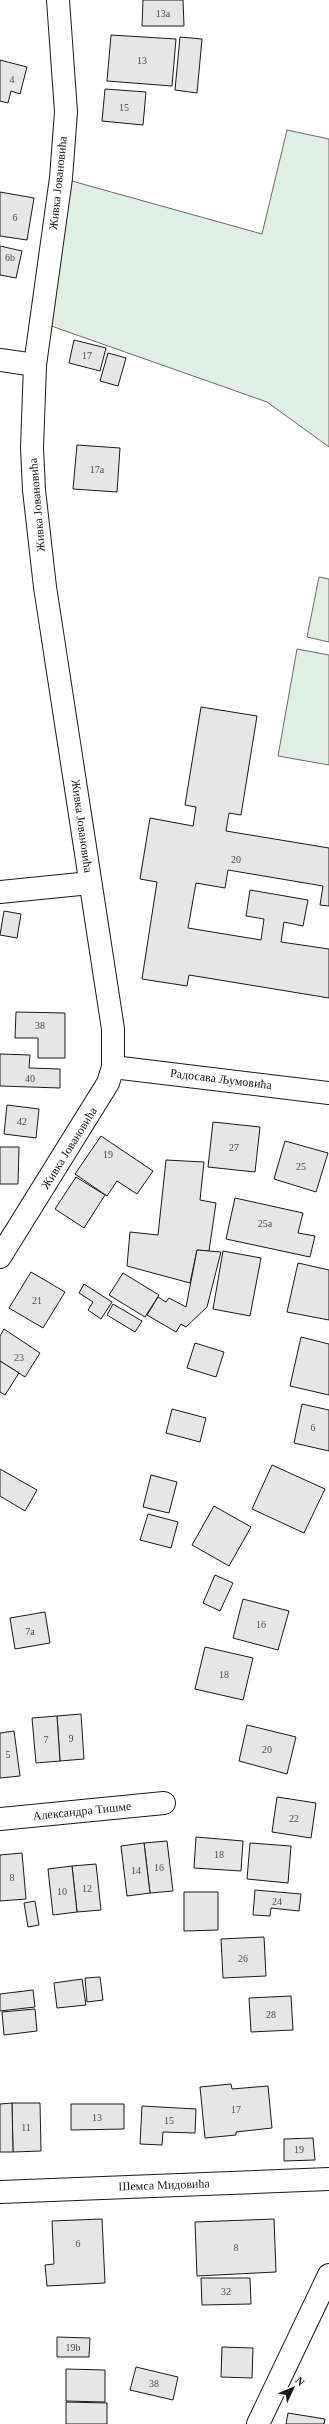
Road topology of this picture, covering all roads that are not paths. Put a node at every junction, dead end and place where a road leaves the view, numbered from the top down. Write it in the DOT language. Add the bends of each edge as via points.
graph roads {
  1 [pos="58,0"];
  2 [pos="0,360"];
  3 [pos="35,364"];
  4 [pos="90,883"];
  5 [pos="0,892"];
  6 [pos="113,1067"];
  7 [pos="329,1093"];
  8 [pos="0,1257"];
  9 [pos="164,1803"];
  10 [pos="0,1819"];
  11 [pos="329,2179"];
  12 [pos="0,2192"];
  13 [pos="329,2275"];
  14 [pos="258,2424"];
  1 -- 3 [label="street, Живка Јовановића" via="66,112 61,178"];
  2 -- 3 [label="street"];
  3 -- 4 [label="street, Живка Јовановића" via="32,448 38,534"];
  4 -- 5 [label="street"];
  4 -- 6 [label="street, Живка Јовановића" via="114,1028"];
  6 -- 7 [label="street, Радосава Љумовића"];
  6 -- 8 [label="street, Живка Јовановића" via="108,1083 92,1112"];
  9 -- 10 [label="street, Александра Тишме"];
  11 -- 12 [label="street, Шемса Мидовића"];
  13 -- 14 [label="street"];
}
